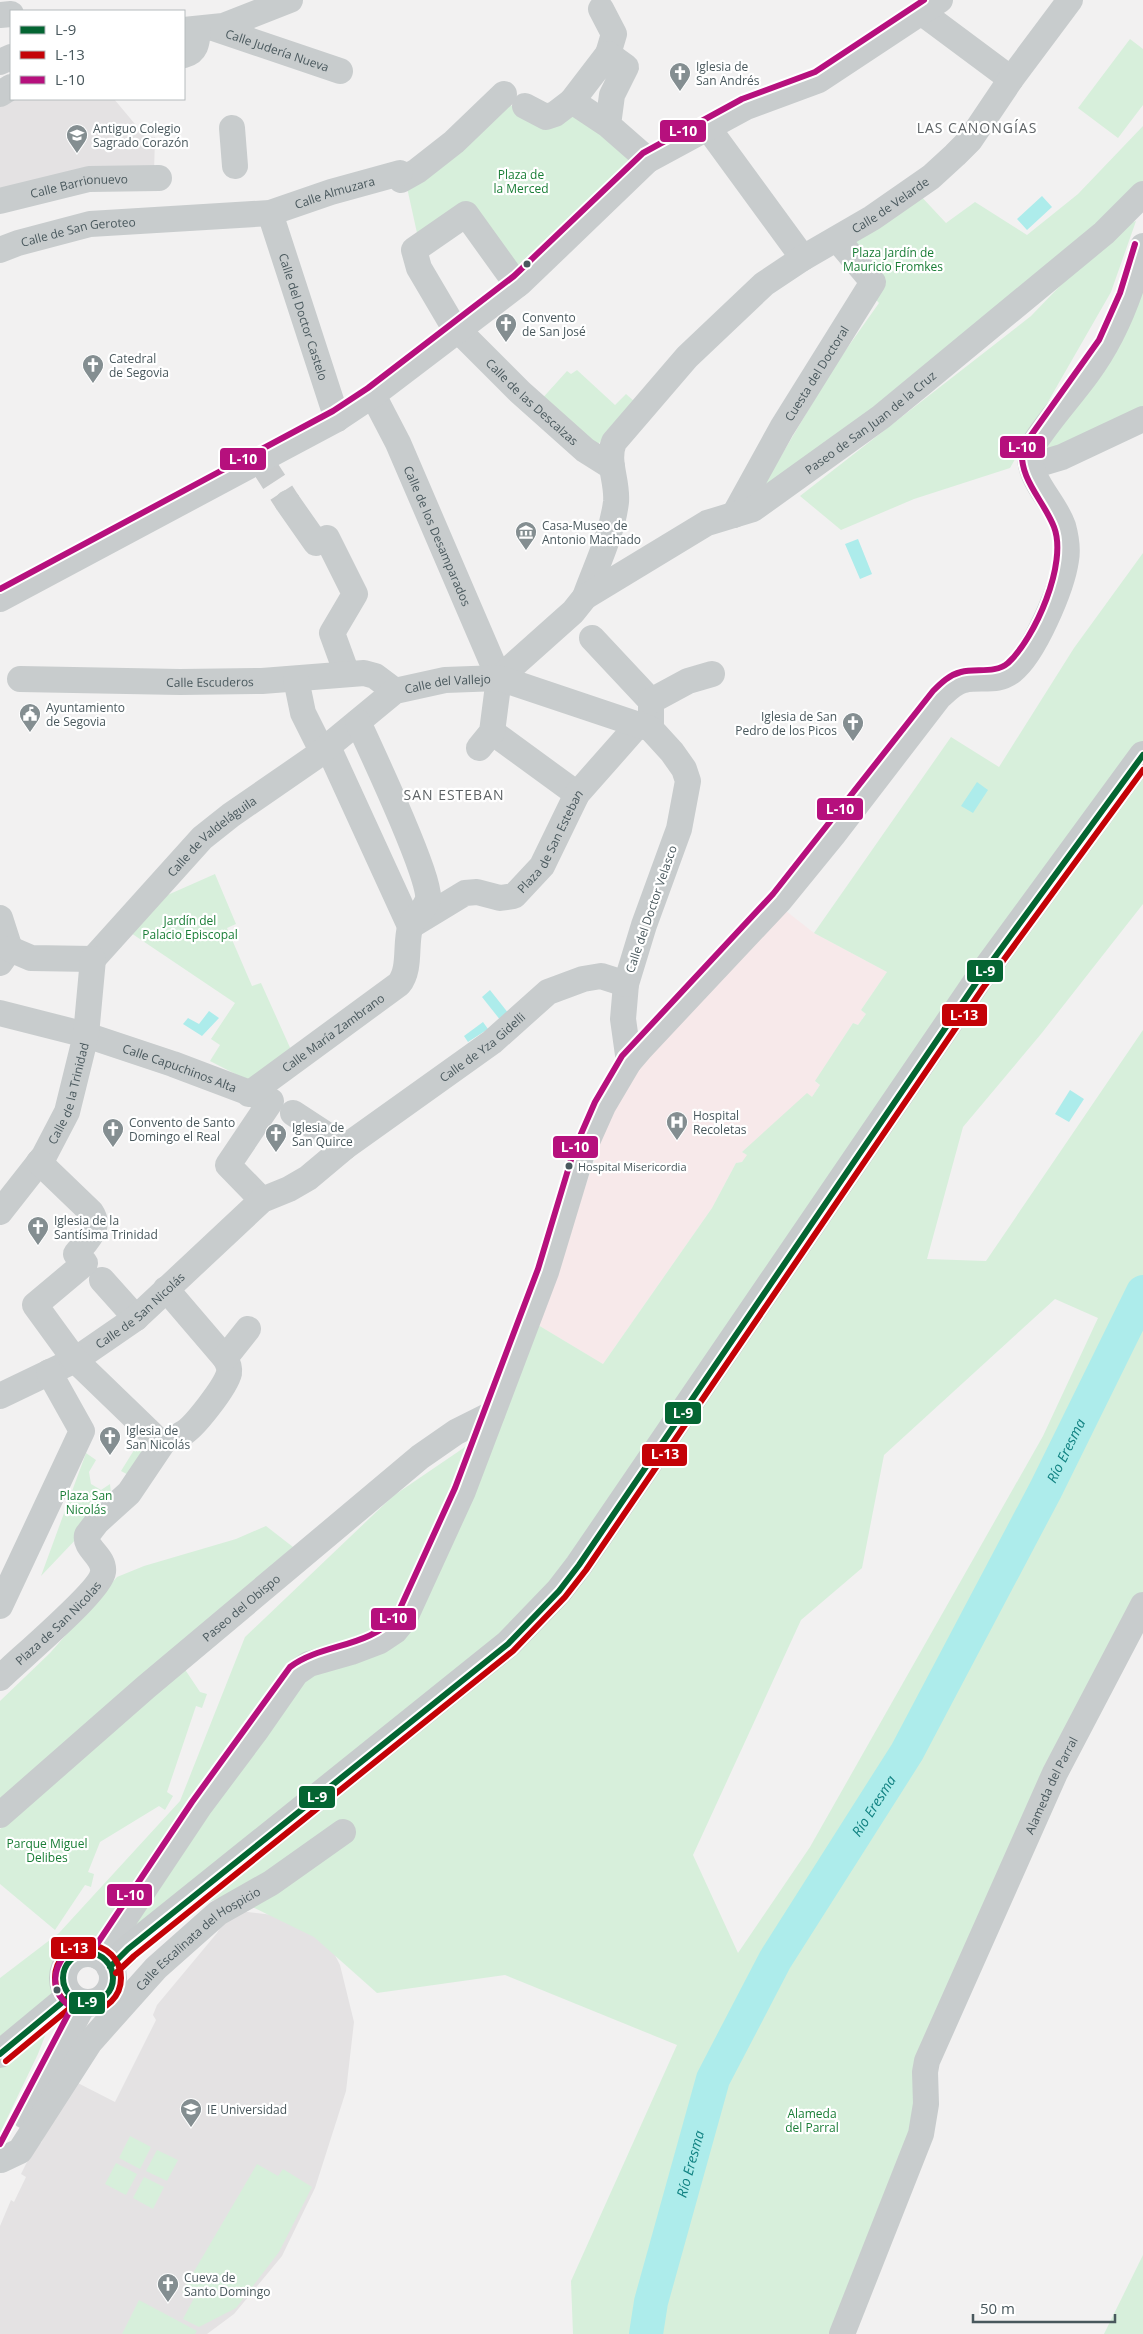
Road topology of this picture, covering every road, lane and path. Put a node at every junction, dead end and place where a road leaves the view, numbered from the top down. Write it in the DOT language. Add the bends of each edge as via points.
graph roads {
  1 [pos="1070,0"];
  2 [pos="288,1"];
  3 [pos="930,6"];
  4 [pos="602,8"];
  5 [pos="198,29"];
  6 [pos="608,54"];
  7 [pos="185,55"];
  8 [pos="340,71"];
  9 [pos="1011,79"];
  10 [pos="572,101"];
  11 [pos="608,125"];
  12 [pos="232,128"];
  13 [pos="708,128"];
  14 [pos="648,160"];
  15 [pos="234,166"];
  16 [pos="159,178"];
  17 [pos="1143,194"];
  18 [pos="0,201"];
  19 [pos="238,210"];
  20 [pos="270,213"];
  21 [pos="837,239"];
  22 [pos="1143,246"];
  23 [pos="0,250"];
  24 [pos="803,258"];
  25 [pos="517,285"];
  26 [pos="459,330"];
  27 [pos="373,395"];
  28 [pos="337,419"];
  29 [pos="1143,419"];
  30 [pos="613,454"];
  31 [pos="1032,466"];
  32 [pos="288,503"];
  33 [pos="734,515"];
  34 [pos="0,599"];
  35 [pos="579,605"];
  36 [pos="592,638"];
  37 [pos="347,674"];
  38 [pos="712,674"];
  39 [pos="499,678"];
  40 [pos="20,679"];
  41 [pos="296,679"];
  42 [pos="395,691"];
  43 [pos="651,701"];
  44 [pos="358,722"];
  45 [pos="644,727"];
  46 [pos="485,740"];
  47 [pos="325,749"];
  48 [pos="1143,755"];
  49 [pos="577,794"];
  50 [pos="0,918"];
  51 [pos="410,926"];
  52 [pos="13,956"];
  53 [pos="93,959"];
  54 [pos="626,984"];
  55 [pos="0,1013"];
  56 [pos="86,1035"];
  57 [pos="630,1062"];
  58 [pos="271,1103"];
  59 [pos="345,1147"];
  60 [pos="40,1162"];
  61 [pos="262,1200"];
  62 [pos="0,1212"];
  63 [pos="93,1272"];
  64 [pos="166,1289"];
  65 [pos="136,1318"];
  66 [pos="248,1329"];
  67 [pos="225,1358"];
  68 [pos="76,1360"];
  69 [pos="49,1372"];
  70 [pos="0,1396"];
  71 [pos="492,1414"];
  72 [pos="170,1440"];
  73 [pos="1143,1605"];
  74 [pos="0,1606"];
  75 [pos="0,1678"];
  76 [pos="0,1815"];
  77 [pos="343,1832"];
  78 [pos="104,1962"];
  79 [pos="77,1999"];
  80 [pos="0,2054"];
  81 [pos="1,2161"];
  82 [pos="842,2334"];
  1 -- 9 [label="street, Calle de Velarde"];
  2 -- 5 [label="street" via="259,14"];
  3 -- 9 [label="street"];
  3 -- 13 [label="street" via="818,80 746,107"];
  4 -- 6 [label="street" via="614,34"];
  5 -- 7 [label="street" via="195,47"];
  5 -- 8 [label="street, Calle Judería Nueva"];
  6 -- 10 [label="street"];
  6 -- 11 [label="street" via="626,67 612,95"];
  9 -- 21 [label="street, Calle de Velarde" via="970,140 954,156 931,177"];
  10 -- 11 [label="street"];
  10 -- 20 [label="street, Calle Almuzara" via="546,116 514,100 417,171 331,192"];
  11 -- 14 [label="street"];
  12 -- 15 [label="street"];
  13 -- 14 [label="street"];
  13 -- 24 [label="street"];
  14 -- 25 [label="street"];
  16 -- 18 [label="street, Calle Barrionuevo" via="89,179"];
  17 -- 33 [label="street, Paseo de San Juan de la Cruz" via="1104,233 881,417 753,509"];
  19 -- 20 [label="street, Calle Almuzara"];
  19 -- 23 [label="street, Calle de San Geroteo" via="159,220 90,224"];
  20 -- 28 [label="street, Calle del Doctor Castelo"];
  21 -- 24 [label="street, Calle de Velarde"];
  21 -- 33 [label="street, Cuesta del Doctoral" via="873,282 782,428"];
  22 -- 31 [label="street" via="1121,318 1088,372 1030,450"];
  24 -- 30 [label="street, Calle de Velarde" via="764,284 687,357"];
  25 -- 26 [label="street"];
  25 -- 26 [label="street" via="466,214 414,250 419,268 448,318"];
  26 -- 27 [label="street"];
  26 -- 30 [label="street, Calle de las Descalzas" via="520,392 592,456"];
  27 -- 28 [label="street"];
  27 -- 39 [label="street, Calle de los Desamparados" via="398,443"];
  28 -- 34 [label="street"];
  29 -- 31 [label="street" via="1062,457"];
  30 -- 35 [label="street" via="616,487 613,519"];
  31 -- 57 [label="street" via="1062,524 1067,542 1066,560 1045,624 1025,656 1012,672 990,680 964,680 939,697 780,900"];
  32 -- 37 [label="street" via="316,543 327,538 355,594 332,633"];
  33 -- 35 [label="street, Paseo de San Juan de la Cruz" via="707,523"];
  35 -- 39 [label="street, Calle del Vallejo"];
  36 -- 43 [label="street"];
  37 -- 41 [label="street, Calle Escuderos"];
  37 -- 42 [label="street, Calle Escuderos" via="369,674"];
  38 -- 43 [label="street" via="688,681"];
  39 -- 42 [label="street, Calle del Vallejo" via="444,680"];
  39 -- 45 [label="street"];
  39 -- 46 [label="street, Calle del Vallejo"];
  40 -- 41 [label="street, Calle Escuderos" via="180,682"];
  41 -- 47 [label="street" via="303,713"];
  42 -- 44 [label="street, Calle de Valdeláguila"];
  43 -- 45 [label="street"];
  44 -- 47 [label="street, Calle de Valdeláguila"];
  44 -- 51 [label="street" via="428,888 426,906"];
  45 -- 49 [label="street"];
  45 -- 54 [label="street, Calle del Doctor Velasco" via="684,769 688,781 679,829"];
  46 -- 49 [label="street, Plaza de San Esteban"];
  47 -- 51 [label="street"];
  47 -- 53 [label="street, Calle de Valdeláguila" via="202,838"];
  48 -- 78 [label="main road" via="976,983 681,1419 559,1592 508,1644 128,1949"];
  49 -- 51 [label="street, Plaza de San Esteban" via="542,866 514,896 500,898 477,892 465,894"];
  50 -- 52 [label="street"];
  51 -- 58 [label="street, Calle María Zambrano" via="406,964 399,984"];
  52 -- 53 [label="street"];
  53 -- 56 [label="street, Calle de la Trinidad"];
  54 -- 57 [label="street, Calle del Doctor Velasco" via="623,1019"];
  54 -- 59 [label="street, Calle de Yza Gidelli" via="601,976 548,992 492,1042"];
  55 -- 56 [label="street, Calle Capuchinos Alta"];
  56 -- 58 [label="street, Calle Capuchinos Alta" via="173,1064"];
  56 -- 60 [label="street, Calle de la Trinidad" via="68,1112"];
  57 -- 71 [label="street" via="591,1130 546,1272"];
  58 -- 59 [label="street, Calle Capuchinos Alta"];
  58 -- 61 [label="street, Calle María Zambrano" via="228,1165"];
  59 -- 61 [label="street, Calle de Yza Gidelli" via="298,1184"];
  60 -- 62 [label="street, Calle de la Trinidad"];
  60 -- 63 [label="street" via="93,1215 94,1231 76,1254"];
  61 -- 64 [label="street, Calle de San Nicolás"];
  63 -- 65 [label="street"];
  63 -- 68 [label="street" via="35,1305"];
  64 -- 65 [label="street, Calle de San Nicolás"];
  64 -- 67 [label="street"];
  65 -- 68 [label="street, Calle de San Nicolás"];
  66 -- 67 [label="street"];
  67 -- 72 [label="street" via="229,1366 227,1378 203,1413"];
  68 -- 69 [label="street, Calle de San Nicolás"];
  68 -- 72 [label="street"];
  69 -- 70 [label="street, Calle de San Nicolás"];
  69 -- 74 [label="street" via="82,1431"];
  71 -- 76 [label="street, Paseo del Obispo" via="456,1432 420,1457 146,1687"];
  71 -- 78 [label="street" via="463,1491 400,1626 380,1641 309,1664 296,1673 199,1807"];
  72 -- 75 [label="street, Plaza de San Nicolas" via="128,1493 87,1535 88,1543 103,1565 102,1576 80,1604"];
  73 -- 82 [label="street, Alameda del Parral" via="1055,1773 927,2061 926,2104 921,2134"];
  77 -- 81 [label="street, Calle Escalinata del Hospicio" via="271,1883 225,1908 156,1968 82,2054 20,2151"];
  78 -- 79 [label="main road" via="111,1985 106,1995 98,2001"];
  78 -- 79 [label="main road" via="91,1954 80,1955 68,1963 63,1980"];
  79 -- 80 [label="main road"];
  79 -- 81 [label="street"];
}
